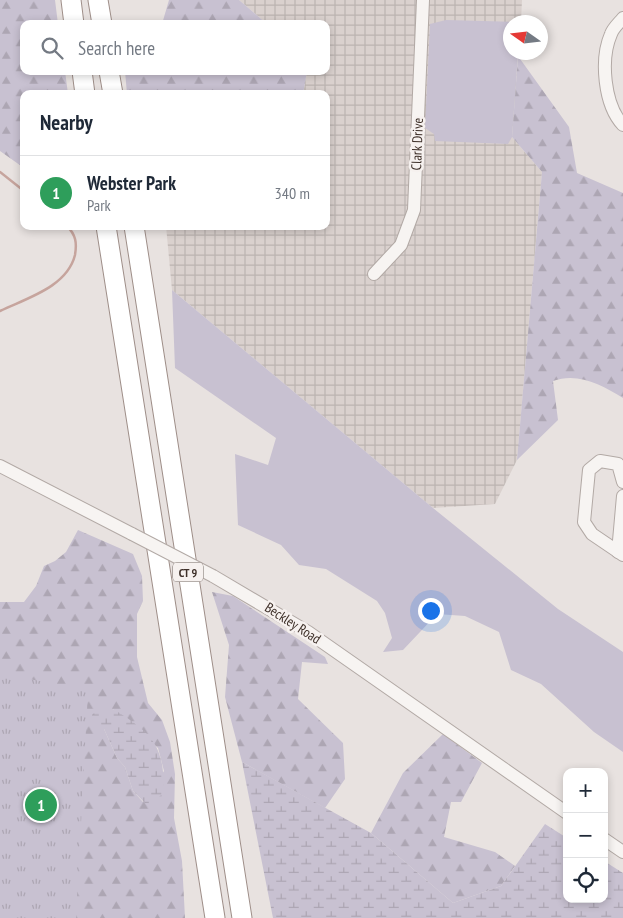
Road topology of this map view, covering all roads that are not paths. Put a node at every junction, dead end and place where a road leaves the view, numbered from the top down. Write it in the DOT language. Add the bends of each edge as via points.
graph roads {
  1 [pos="70,0"];
  2 [pos="98,0"];
  3 [pos="423,0"];
  4 [pos="623,18"];
  5 [pos="73,20"];
  6 [pos="101,20"];
  7 [pos="83,75"];
  8 [pos="110,75"];
  9 [pos="84,90"];
  10 [pos="112,90"];
  11 [pos="623,124"];
  12 [pos="107,230"];
  13 [pos="135,230"];
  14 [pos="374,274"];
  15 [pos="0,466"];
  16 [pos="623,482"];
  17 [pos="623,496"];
  18 [pos="621,553"];
  19 [pos="563,810"];
  20 [pos="608,842"];
  21 [pos="623,852"];
  22 [pos="215,918"];
  23 [pos="242,918"];
  1 -- 5 [label="highway"];
  2 -- 6 [label="highway"];
  3 -- 14 [label="street, Clark Drive" via="414,210 401,244"];
  4 -- 11 [label="street" via="611,32 606,49 606,72 608,102"];
  7 -- 9 [label="highway"];
  8 -- 10 [label="highway"];
  12 -- 22 [label="highway, CT 9"];
  13 -- 23 [label="highway, CT 9"];
  15 -- 19 [label="street, Beckley Road, bridge" via="213,576 308,632"];
  16 -- 18 [label="street" via="618,464 600,461 589,470 584,522 592,534"];
  17 -- 18 [label="street"];
  20 -- 21 [label="street"];
}
